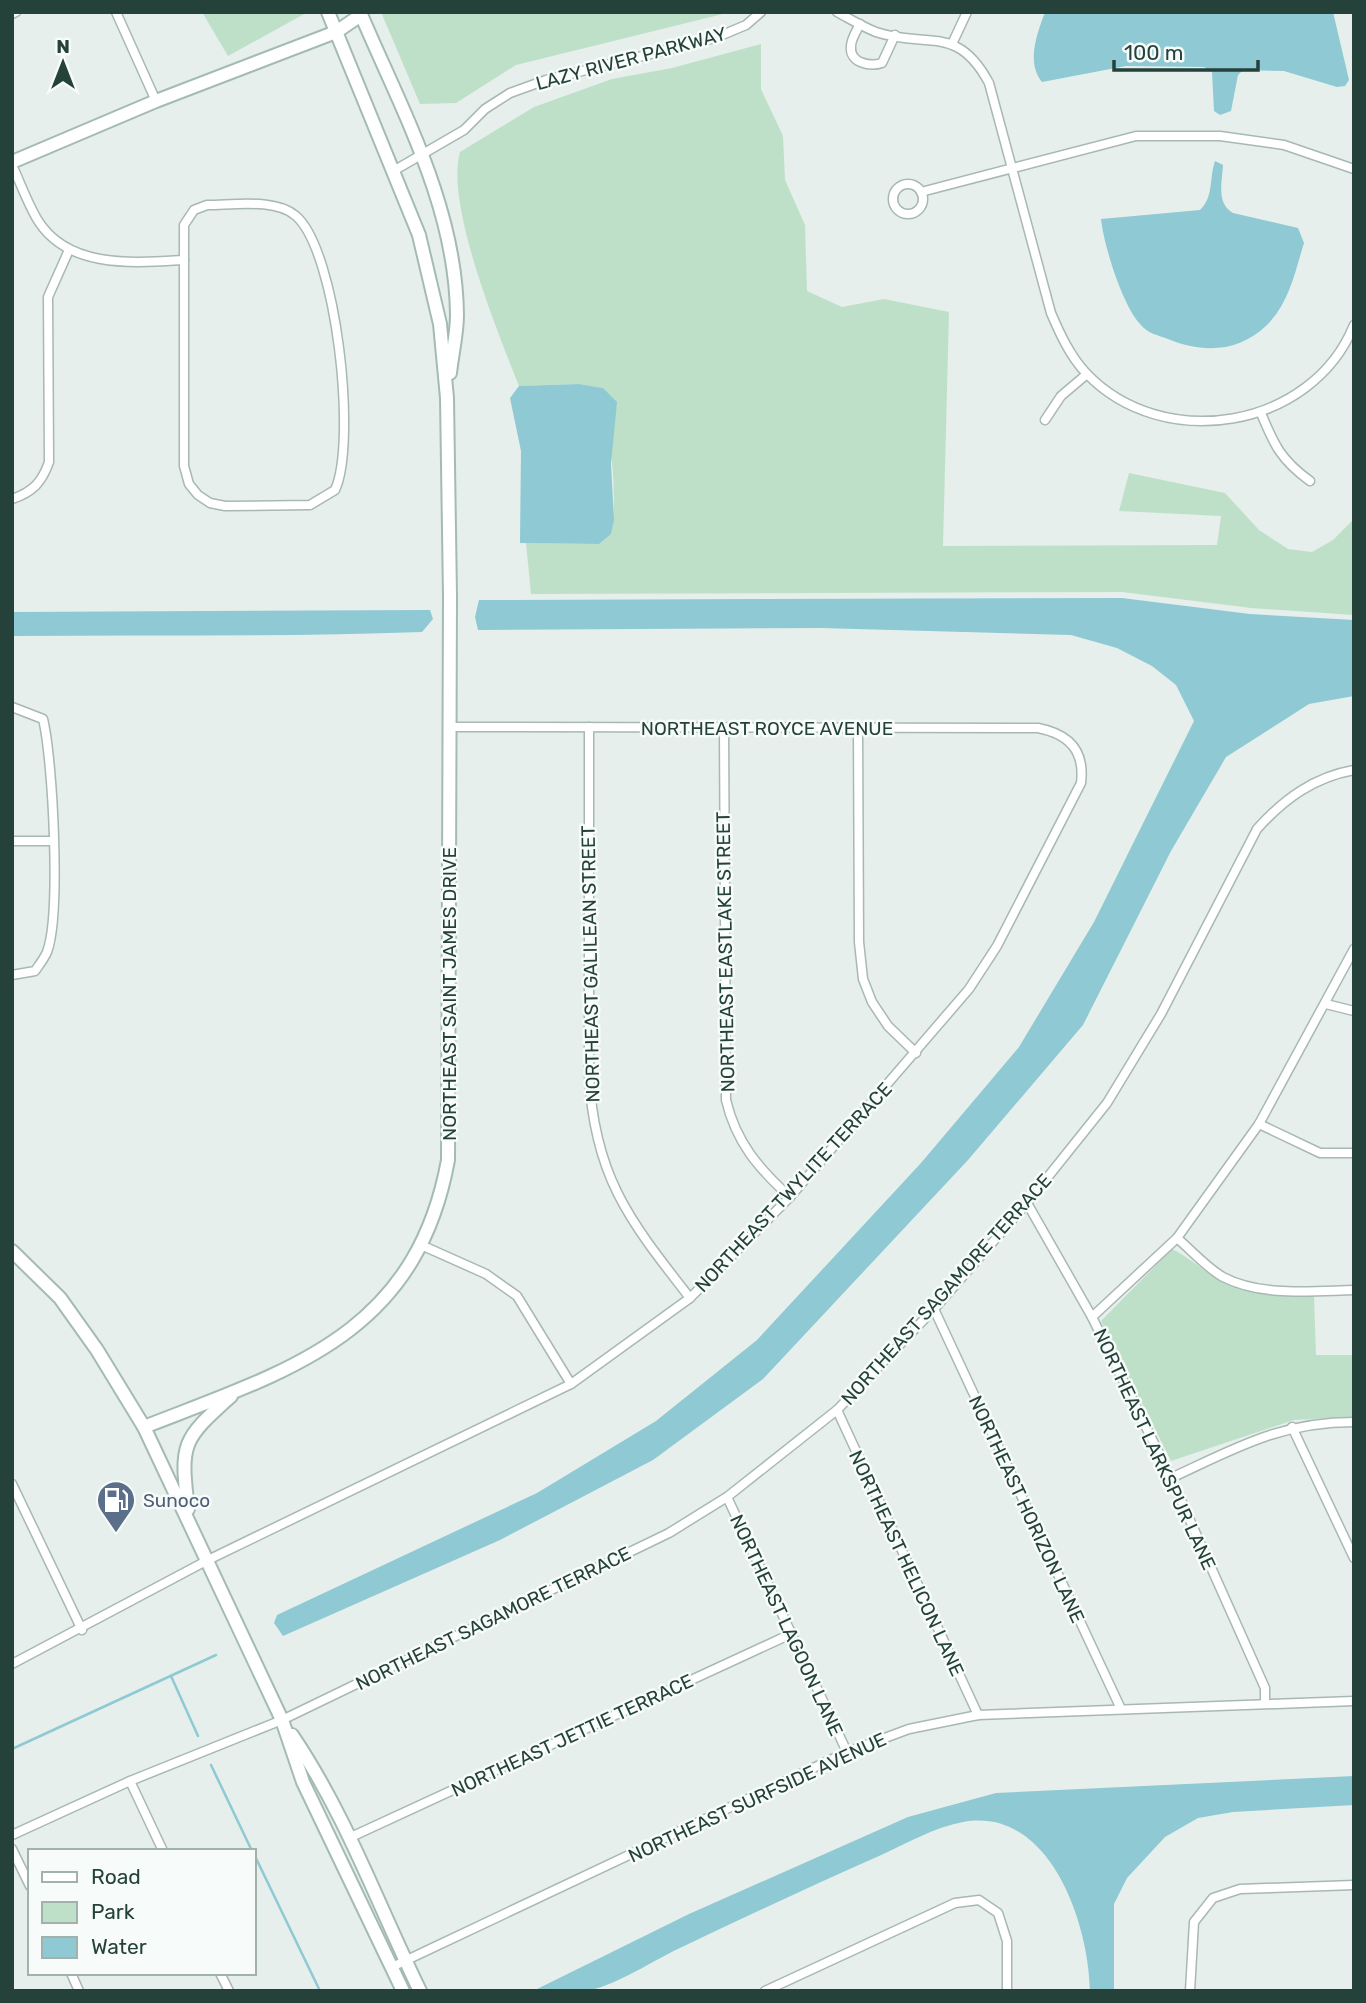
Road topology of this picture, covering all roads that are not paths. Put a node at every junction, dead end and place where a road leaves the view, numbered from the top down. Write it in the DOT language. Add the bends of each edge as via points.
graph roads {
  1 [pos="116,12"];
  2 [pos="328,12"];
  3 [pos="761,12"];
  4 [pos="837,12"];
  5 [pos="967,12"];
  6 [pos="361,14"];
  7 [pos="860,24"];
  8 [pos="336,32"];
  9 [pos="895,36"];
  10 [pos="952,44"];
  11 [pos="156,101"];
  12 [pos="422,153"];
  13 [pos="12,163"];
  14 [pos="1011,167"];
  15 [pos="1354,169"];
  16 [pos="395,170"];
  17 [pos="921,192"];
  18 [pos="69,250"];
  19 [pos="184,260"];
  20 [pos="1354,324"];
  21 [pos="1087,374"];
  22 [pos="447,398"];
  23 [pos="1261,413"];
  24 [pos="1045,420"];
  25 [pos="1310,481"];
  26 [pos="12,499"];
  27 [pos="12,707"];
  28 [pos="450,727"];
  29 [pos="589,727"];
  30 [pos="724,727"];
  31 [pos="858,728"];
  32 [pos="1077,750"];
  33 [pos="1354,770"];
  34 [pos="12,841"];
  35 [pos="53,841"];
  36 [pos="1354,949"];
  37 [pos="12,975"];
  38 [pos="1326,1004"];
  39 [pos="1354,1011"];
  40 [pos="916,1054"];
  41 [pos="1259,1124"];
  42 [pos="1354,1153"];
  43 [pos="790,1197"];
  44 [pos="1027,1203"];
  45 [pos="1177,1238"];
  46 [pos="421,1245"];
  47 [pos="12,1251"];
  48 [pos="1354,1290"];
  49 [pos="690,1298"];
  50 [pos="934,1309"];
  51 [pos="1092,1317"];
  52 [pos="570,1384"];
  53 [pos="237,1390"];
  54 [pos="837,1410"];
  55 [pos="1354,1422"];
  56 [pos="144,1427"];
  57 [pos="1292,1427"];
  58 [pos="1171,1478"];
  59 [pos="12,1484"];
  60 [pos="727,1497"];
  61 [pos="23,1508"];
  62 [pos="12,1513"];
  63 [pos="189,1520"];
  64 [pos="1354,1558"];
  65 [pos="208,1560"];
  66 [pos="82,1630"];
  67 [pos="793,1633"];
  68 [pos="12,1664"];
  69 [pos="1354,1701"];
  70 [pos="1265,1703"];
  71 [pos="1121,1709"];
  72 [pos="978,1714"];
  73 [pos="282,1720"];
  74 [pos="846,1752"];
  75 [pos="130,1781"];
  76 [pos="12,1835"];
  77 [pos="351,1838"];
  78 [pos="12,1849"];
  79 [pos="162,1849"];
  80 [pos="28,1882"];
  81 [pos="1354,1885"];
  82 [pos="406,1961"];
  83 [pos="392,1967"];
  84 [pos="72,1975"];
  85 [pos="221,1975"];
  86 [pos="79,1991"];
  87 [pos="229,1991"];
  88 [pos="403,1991"];
  89 [pos="421,1991"];
  90 [pos="765,1991"];
  91 [pos="1007,1991"];
  92 [pos="1190,1991"];
  1 -- 11 [label="street"];
  2 -- 8 [label="main road, NORTHEAST SAINT JAMES DRIVE"];
  3 -- 12 [label="street, LAZY RIVER PARKWAY" via="715,38 510,93 464,130"];
  4 -- 7 [label="street"];
  5 -- 10 [label="street"];
  6 -- 8 [label="main road"];
  6 -- 12 [label="main road, NORTHEAST SAINT JAMES DRIVE"];
  7 -- 9 [label="street"];
  7 -- 9 [label="street" via="850,50 856,60 868,65 885,60"];
  8 -- 11 [label="main road"];
  8 -- 16 [label="main road, NORTHEAST SAINT JAMES DRIVE"];
  9 -- 10 [label="street"];
  10 -- 14 [label="street" via="968,54 989,83"];
  11 -- 13 [label="main road"];
  12 -- 16 [label="street, LAZY RIVER PARKWAY"];
  12 -- 22 [label="main road, NORTHEAST SAINT JAMES DRIVE" via="445,222 452,263 457,315"];
  13 -- 18 [label="street" via="37,218 48,234"];
  14 -- 15 [label="street" via="1136,135 1220,135 1284,145"];
  14 -- 17 [label="street"];
  14 -- 21 [label="street" via="1051,313 1065,344"];
  16 -- 22 [label="main road, NORTHEAST SAINT JAMES DRIVE" via="432,288"];
  18 -- 19 [label="street" via="88,258"];
  18 -- 26 [label="street" via="48,297 49,462 34,489"];
  19 -- 19 [label="street" via="184,225 194,210 207,205 286,210 297,216 310,236 334,302 341,360 342,464 335,490 326,498 310,505 225,506 210,503 189,484 184,466"];
  20 -- 23 [label="street" via="1335,357 1312,383"];
  21 -- 23 [label="street" via="1123,400 1179,420 1203,423"];
  21 -- 24 [label="street" via="1060,396"];
  22 -- 28 [label="main road, NORTHEAST SAINT JAMES DRIVE"];
  23 -- 25 [label="street" via="1277,451"];
  27 -- 35 [label="street" via="43,719"];
  28 -- 29 [label="street, NORTHEAST ROYCE AVENUE"];
  28 -- 46 [label="main road, NORTHEAST SAINT JAMES DRIVE" via="447,1160 442,1191"];
  29 -- 30 [label="street, NORTHEAST ROYCE AVENUE"];
  29 -- 49 [label="street, NORTHEAST GALILEAN STREET" via="593,1128 619,1201"];
  30 -- 31 [label="street, NORTHEAST ROYCE AVENUE"];
  30 -- 43 [label="street, NORTHEAST EASTLAKE STREET" via="726,1100 741,1143 758,1168"];
  31 -- 32 [label="street, NORTHEAST ROYCE AVENUE" via="1038,728 1056,732"];
  31 -- 40 [label="street" via="863,979 888,1026"];
  32 -- 40 [label="street, NORTHEAST TWYLITE TERRACE" via="1081,783 998,946"];
  33 -- 44 [label="street, NORTHEAST SAGAMORE TERRACE" via="1307,785 1279,804 1257,829 1161,1014 1107,1103"];
  34 -- 35 [label="street"];
  35 -- 37 [label="street" via="52,928 47,953 35,971"];
  36 -- 38 [label="street"];
  38 -- 39 [label="street"];
  38 -- 41 [label="street"];
  40 -- 43 [label="street, NORTHEAST TWYLITE TERRACE"];
  41 -- 42 [label="street" via="1320,1153"];
  41 -- 45 [label="street"];
  43 -- 49 [label="street, NORTHEAST TWYLITE TERRACE"];
  44 -- 50 [label="street, NORTHEAST SAGAMORE TERRACE"];
  44 -- 51 [label="street, NORTHEAST LARKSPUR LANE"];
  45 -- 48 [label="street" via="1222,1276 1243,1284 1286,1291"];
  45 -- 51 [label="street"];
  46 -- 52 [label="street" via="486,1274 517,1296"];
  46 -- 53 [label="main road, NORTHEAST SAINT JAMES DRIVE" via="388,1296 348,1332 317,1353"];
  47 -- 56 [label="main road" via="60,1298"];
  49 -- 52 [label="street, NORTHEAST TWYLITE TERRACE"];
  50 -- 54 [label="street, NORTHEAST SAGAMORE TERRACE"];
  50 -- 71 [label="street, NORTHEAST HORIZON LANE"];
  51 -- 58 [label="street, NORTHEAST LARKSPUR LANE"];
  52 -- 65 [label="street, NORTHEAST TWYLITE TERRACE"];
  53 -- 56 [label="main road, NORTHEAST SAINT JAMES DRIVE"];
  53 -- 63 [label="main road" via="192,1432 184,1448"];
  54 -- 60 [label="street, NORTHEAST SAGAMORE TERRACE"];
  54 -- 72 [label="street, NORTHEAST HELICON LANE"];
  55 -- 57 [label="street"];
  56 -- 63 [label="main road"];
  57 -- 58 [label="street"];
  57 -- 64 [label="street"];
  58 -- 70 [label="street, NORTHEAST LARKSPUR LANE" via="1265,1688"];
  59 -- 61 [label="street"];
  60 -- 67 [label="street, NORTHEAST LAGOON LANE"];
  60 -- 73 [label="street, NORTHEAST SAGAMORE TERRACE" via="669,1533"];
  61 -- 62 [label="street"];
  61 -- 66 [label="street"];
  63 -- 65 [label="main road"];
  65 -- 66 [label="street, NORTHEAST TWYLITE TERRACE"];
  65 -- 73 [label="main road"];
  66 -- 68 [label="street, NORTHEAST TWYLITE TERRACE"];
  67 -- 74 [label="street, NORTHEAST LAGOON LANE"];
  67 -- 77 [label="street, NORTHEAST JETTIE TERRACE"];
  69 -- 70 [label="street, NORTHEAST SURFSIDE AVENUE"];
  70 -- 71 [label="street, NORTHEAST SURFSIDE AVENUE"];
  71 -- 72 [label="street, NORTHEAST SURFSIDE AVENUE"];
  72 -- 74 [label="street, NORTHEAST SURFSIDE AVENUE" via="909,1729"];
  73 -- 75 [label="street, NORTHEAST SAGAMORE TERRACE"];
  73 -- 77 [label="main road" via="319,1775"];
  73 -- 83 [label="main road" via="303,1782"];
  74 -- 82 [label="street, NORTHEAST SURFSIDE AVENUE"];
  75 -- 76 [label="street, NORTHEAST SAGAMORE TERRACE"];
  75 -- 79 [label="street"];
  77 -- 82 [label="main road"];
  78 -- 80 [label="street"];
  81 -- 92 [label="street" via="1240,1889 1213,1898 1194,1922"];
  82 -- 83 [label="street, NORTHEAST SURFSIDE AVENUE"];
  82 -- 89 [label="main road"];
  83 -- 88 [label="main road"];
  84 -- 86 [label="street"];
  85 -- 87 [label="street"];
  90 -- 91 [label="street" via="955,1903 979,1900 998,1913 1007,1941"];
}
